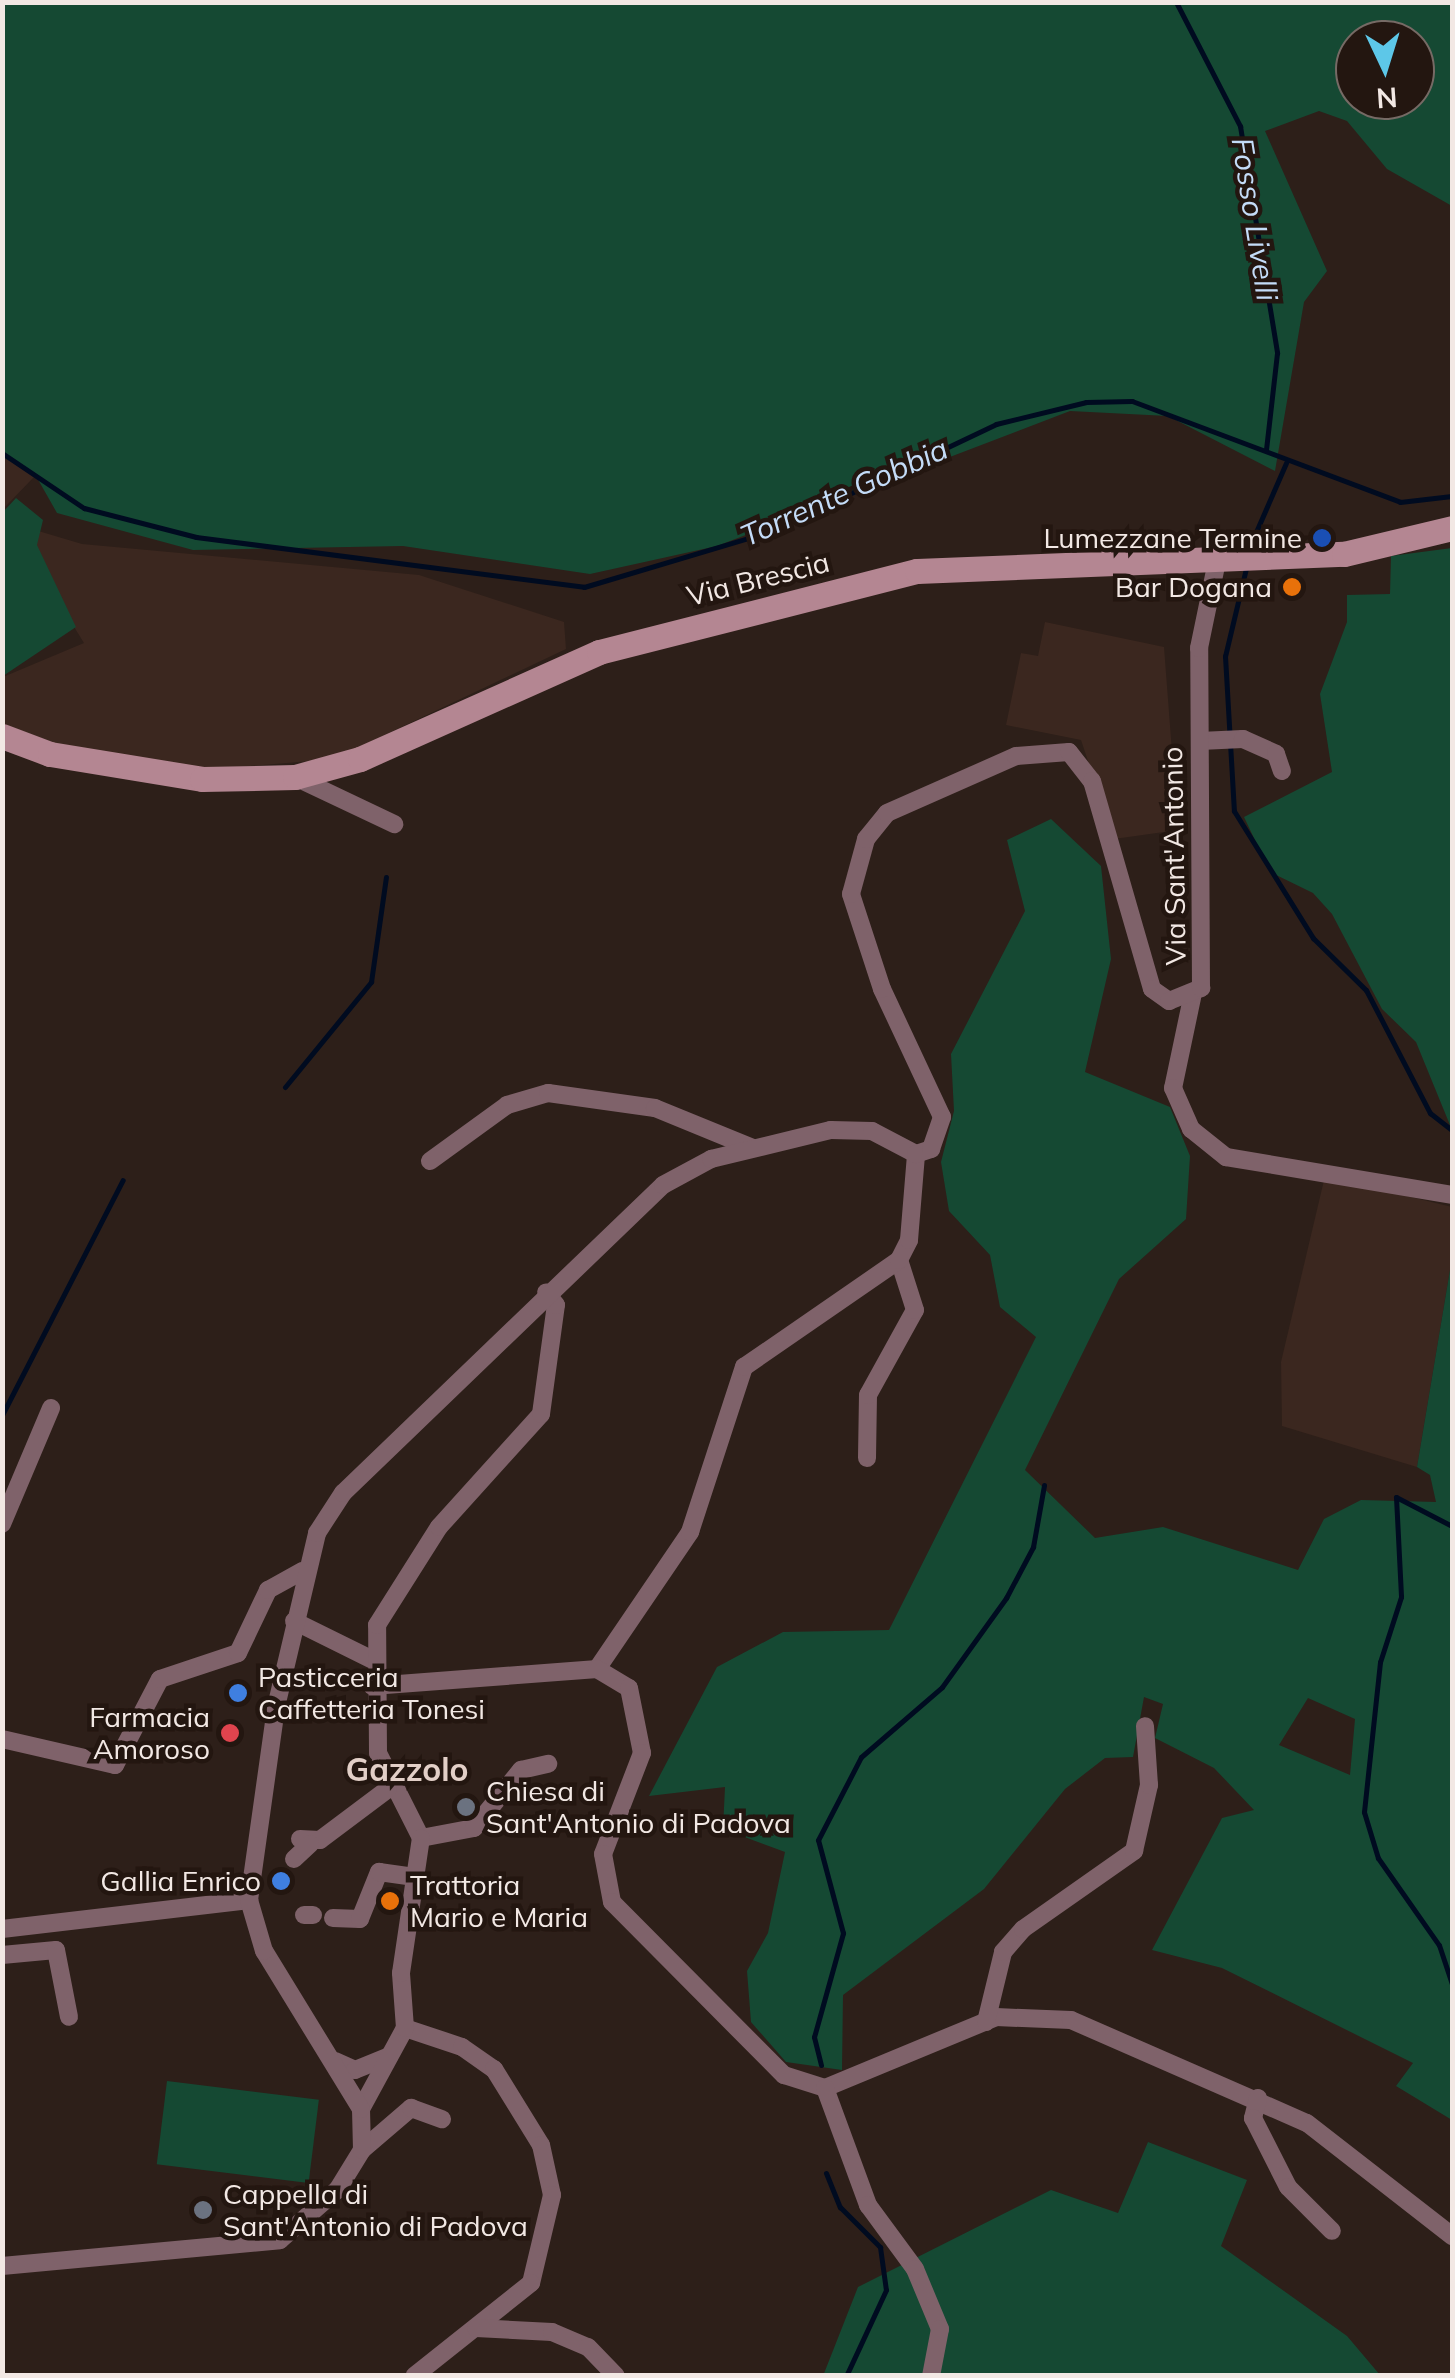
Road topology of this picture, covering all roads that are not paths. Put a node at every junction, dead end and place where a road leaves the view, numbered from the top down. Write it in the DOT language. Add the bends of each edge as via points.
graph roads {
  1 [pos="1452,528"];
  2 [pos="1217,561"];
  3 [pos="2,736"];
  4 [pos="1209,741"];
  5 [pos="1282,771"];
  6 [pos="295,777"];
  7 [pos="394,824"];
  8 [pos="1192,998"];
  9 [pos="753,1148"];
  10 [pos="916,1154"];
  11 [pos="430,1161"];
  12 [pos="1452,1196"];
  13 [pos="899,1260"];
  14 [pos="546,1292"];
  15 [pos="514,1323"];
  16 [pos="554,1336"];
  17 [pos="51,1408"];
  18 [pos="867,1458"];
  19 [pos="2,1524"];
  20 [pos="302,1571"];
  21 [pos="294,1622"];
  22 [pos="371,1658"];
  23 [pos="596,1669"];
  24 [pos="372,1686"];
  25 [pos="1146,1726"];
  26 [pos="2,1739"];
  27 [pos="548,1764"];
  28 [pos="388,1789"];
  29 [pos="416,1831"];
  30 [pos="294,1859"];
  31 [pos="406,1874"];
  32 [pos="249,1900"];
  33 [pos="332,1918"];
  34 [pos="2,1929"];
  35 [pos="2,1954"];
  36 [pos="69,2017"];
  37 [pos="986,2022"];
  38 [pos="405,2028"];
  39 [pos="388,2056"];
  40 [pos="336,2061"];
  41 [pos="825,2088"];
  42 [pos="1258,2098"];
  43 [pos="362,2109"];
  44 [pos="442,2118"];
  45 [pos="362,2150"];
  46 [pos="1332,2231"];
  47 [pos="1452,2236"];
  48 [pos="2,2266"];
  49 [pos="476,2328"];
  50 [pos="414,2376"];
  51 [pos="616,2376"];
  52 [pos="930,2376"];
  1 -- 2 [label="main road, Via Brescia" via="1394,547"];
  2 -- 4 [label="street, Via Sant'Antonio" via="1199,648"];
  2 -- 6 [label="main road, Via Brescia" via="1055,560 899,576 600,652 360,759"];
  3 -- 6 [label="main road, Via Brescia" via="50,754 202,779"];
  4 -- 5 [label="street" via="1242,740 1276,754"];
  4 -- 8 [label="street, Via Sant'Antonio" via="1204,970"];
  6 -- 7 [label="street, Via Brescia"];
  8 -- 10 [label="street, Via Sant'Antonio" via="1169,1001 1152,989 1092,781 1070,752 1016,756 912,798 866,839 851,894 876,974 942,1117 931,1149"];
  8 -- 12 [label="street" via="1173,1088 1191,1129 1226,1157"];
  9 -- 10 [label="street" via="853,1128"];
  9 -- 11 [label="street" via="654,1108 548,1093 507,1105"];
  9 -- 14 [label="street" via="663,1185"];
  10 -- 13 [label="street" via="910,1240"];
  13 -- 18 [label="street" via="915,1310 868,1395"];
  13 -- 23 [label="street" via="744,1367 690,1532"];
  14 -- 15 [label="street"];
  14 -- 16 [label="street" via="556,1305"];
  15 -- 16 [label="street"];
  15 -- 20 [label="street" via="344,1493"];
  16 -- 22 [label="street" via="540,1414 402,1579"];
  17 -- 19 [label="street"];
  20 -- 21 [label="street"];
  20 -- 26 [label="street" via="268,1590 238,1652 160,1679 115,1764"];
  21 -- 22 [label="street"];
  21 -- 32 [label="street"];
  22 -- 24 [label="street"];
  23 -- 24 [label="street"];
  23 -- 41 [label="street" via="629,1688 642,1753 604,1854 612,1902 760,2058"];
  24 -- 28 [label="street"];
  25 -- 37 [label="street" via="1149,1786 1134,1852 1023,1929 1003,1952"];
  27 -- 29 [label="street" via="522,1770 474,1828"];
  28 -- 29 [label="street"];
  28 -- 30 [label="street" via="304,1841"];
  29 -- 31 [label="street"];
  31 -- 33 [label="street" via="378,1872 360,1919"];
  31 -- 38 [label="street" via="400,1973"];
  32 -- 34 [label="street"];
  32 -- 40 [label="street" via="264,1951"];
  35 -- 36 [label="street" via="56,1950"];
  37 -- 41 [label="street"];
  37 -- 42 [label="street" via="1038,2013 1071,2020"];
  38 -- 39 [label="street"];
  38 -- 49 [label="street" via="462,2047 494,2070 541,2145 552,2195 542,2266"];
  39 -- 40 [label="street" via="355,2070"];
  39 -- 43 [label="street"];
  40 -- 43 [label="street"];
  41 -- 52 [label="street" via="868,2205 915,2269 940,2329"];
  42 -- 46 [label="street" via="1253,2118 1288,2187"];
  42 -- 47 [label="street" via="1355,2157"];
  43 -- 45 [label="street"];
  44 -- 45 [label="street" via="411,2108"];
  45 -- 48 [label="street" via="327,2204 280,2240"];
  49 -- 50 [label="street"];
  49 -- 51 [label="street" via="552,2332 588,2346"];
}
